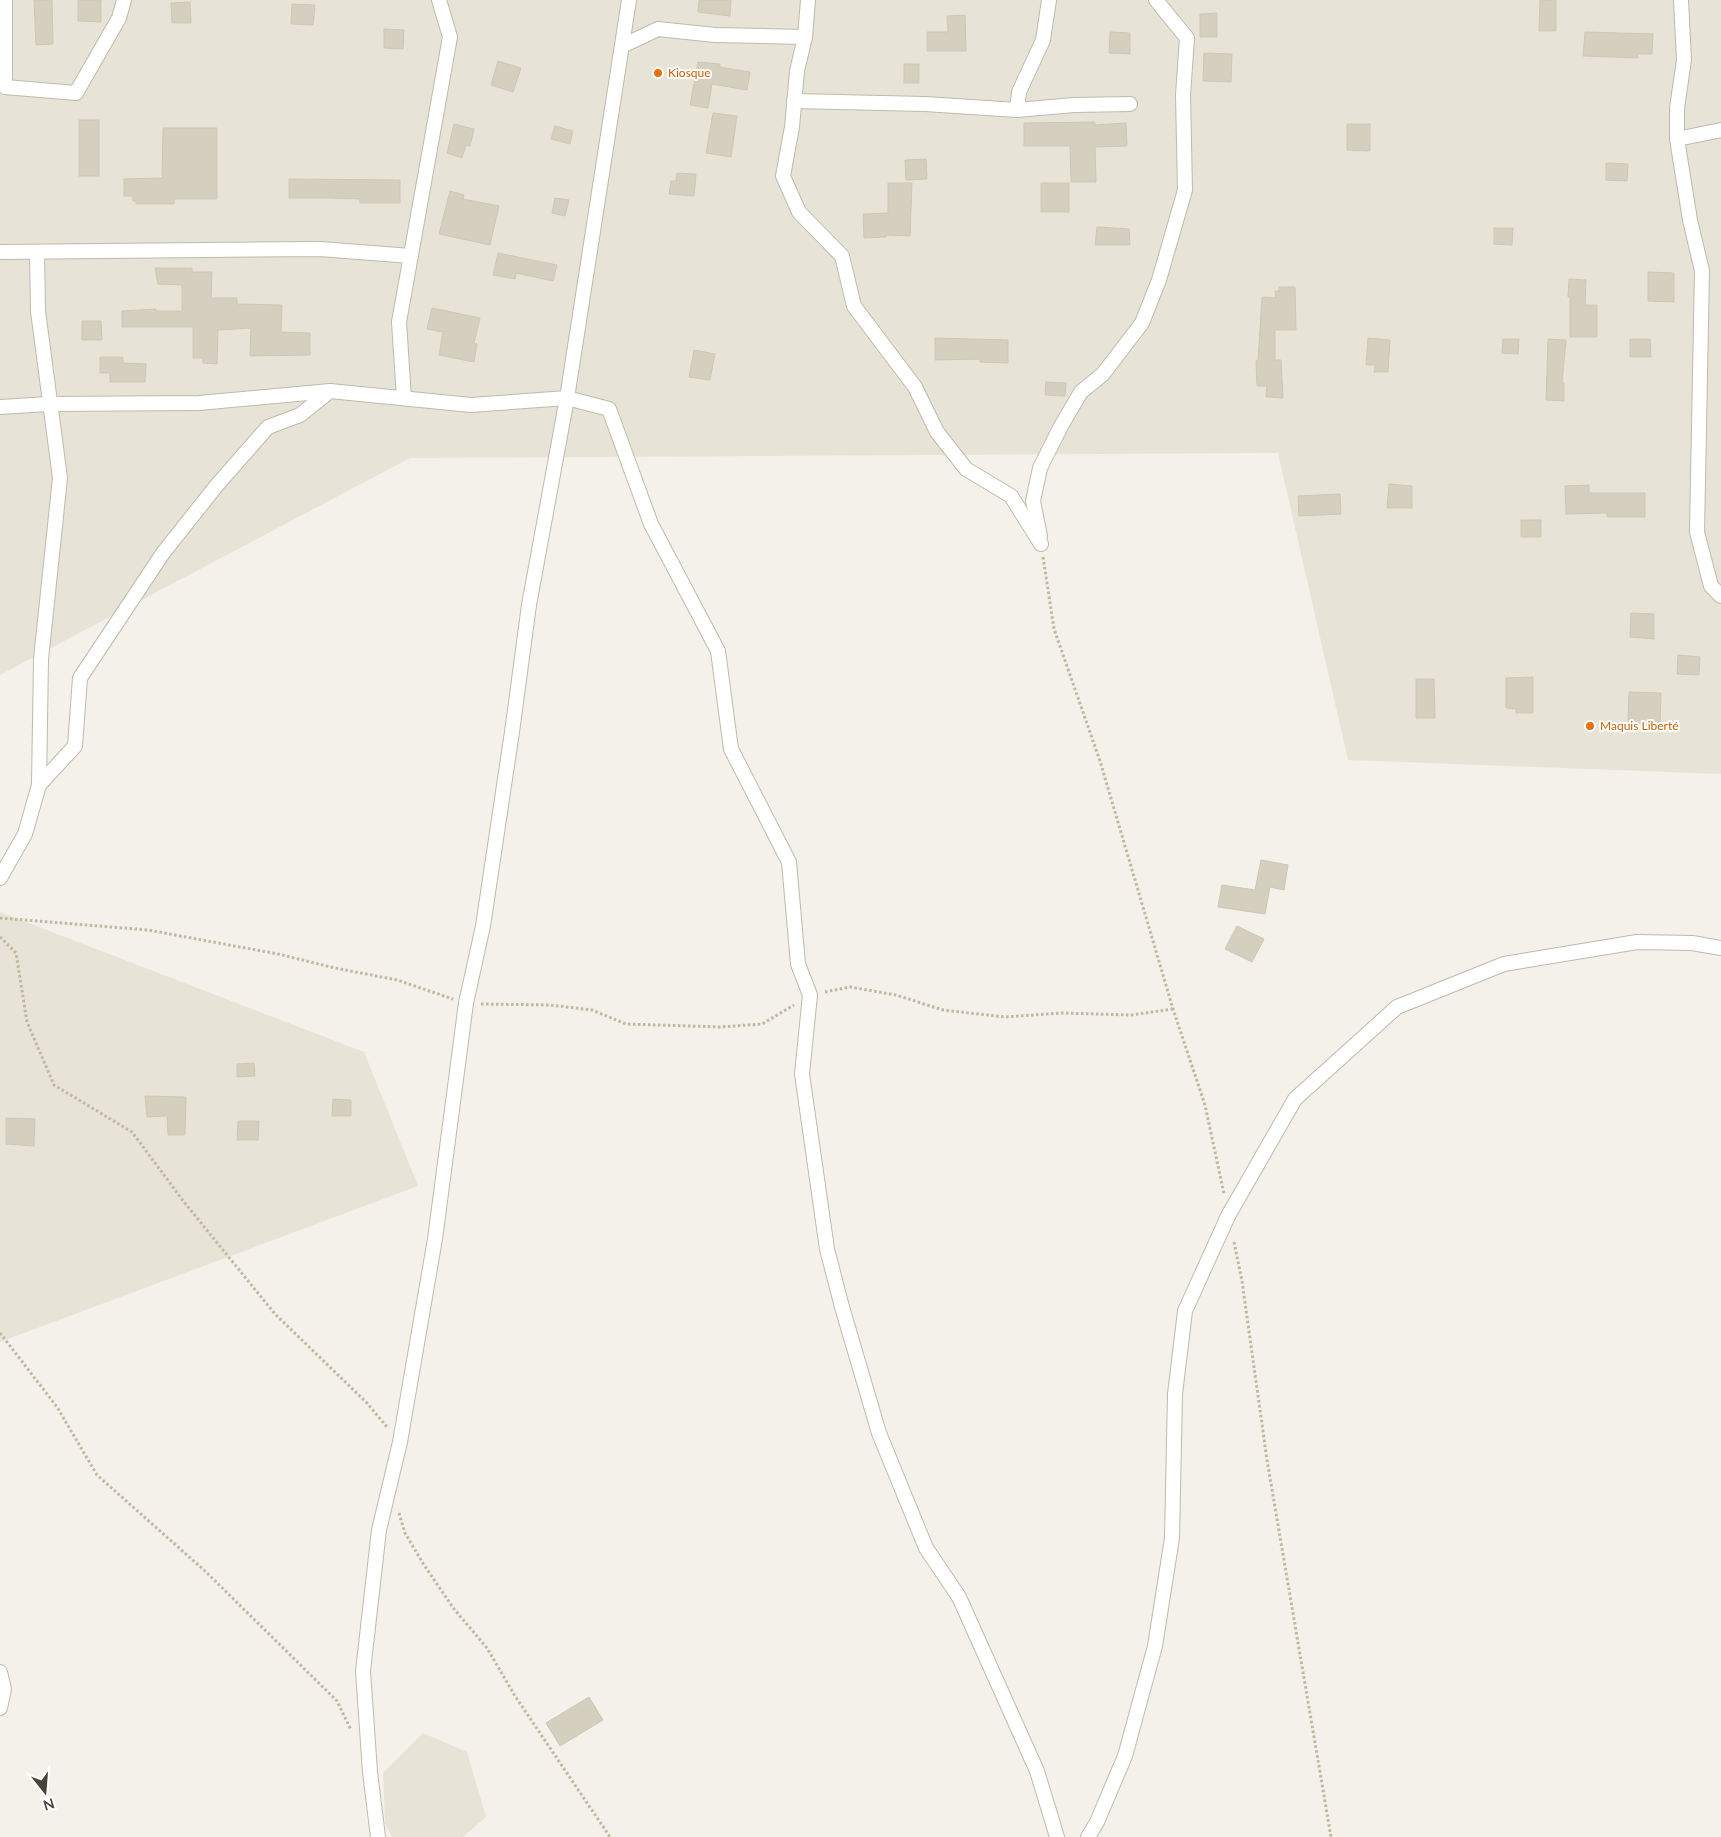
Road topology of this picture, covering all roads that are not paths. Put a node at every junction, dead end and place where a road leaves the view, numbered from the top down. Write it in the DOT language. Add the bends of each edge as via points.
graph roads {
  1 [pos="5,0"];
  2 [pos="124,0"];
  3 [pos="439,0"];
  4 [pos="629,0"];
  5 [pos="808,0"];
  6 [pos="1049,0"];
  7 [pos="1156,0"];
  8 [pos="1682,0"];
  9 [pos="805,36"];
  10 [pos="622,46"];
  11 [pos="2,87"];
  12 [pos="794,101"];
  13 [pos="1130,104"];
  14 [pos="1016,110"];
  15 [pos="1721,130"];
  16 [pos="1677,139"];
  17 [pos="0,252"];
  18 [pos="37,252"];
  19 [pos="411,256"];
  20 [pos="330,391"];
  21 [pos="404,398"];
  22 [pos="567,398"];
  23 [pos="50,404"];
  24 [pos="0,407"];
  25 [pos="1721,596"];
  26 [pos="39,785"];
  27 [pos="0,878"];
  28 [pos="1721,948"];
  29 [pos="0,1672"];
  30 [pos="0,1708"];
  31 [pos="378,1837"];
  32 [pos="1057,1837"];
  33 [pos="1088,1837"];
  1 -- 11 [label="street"];
  2 -- 11 [label="street" via="120,18 76,93"];
  3 -- 19 [label="street" via="450,37"];
  4 -- 10 [label="street"];
  5 -- 9 [label="street"];
  6 -- 14 [label="street" via="1043,40 1019,92"];
  7 -- 12 [label="street" via="1187,38 1183,95 1185,190 1159,280 1142,323 1103,374 1081,392 1040,468 1033,500 1042,544 1011,496 966,469 937,432 915,387 854,306 842,256 799,212 783,176"];
  8 -- 16 [label="street" via="1684,60 1677,108"];
  9 -- 10 [label="street" via="715,35 658,29"];
  9 -- 12 [label="street"];
  10 -- 22 [label="street"];
  12 -- 14 [label="street"];
  13 -- 14 [label="street"];
  15 -- 16 [label="street"];
  16 -- 25 [label="street" via="1702,271 1697,532 1711,586"];
  17 -- 18 [label="street"];
  18 -- 19 [label="street" via="320,249"];
  18 -- 23 [label="street" via="38,311"];
  19 -- 21 [label="street" via="399,322"];
  20 -- 21 [label="street"];
  20 -- 23 [label="street" via="199,403"];
  20 -- 26 [label="street" via="300,414 268,426 163,553 80,678 75,746"];
  21 -- 22 [label="street" via="470,405"];
  22 -- 31 [label="street" via="529,605 482,926 466,1003 435,1239 400,1442 379,1530 363,1671"];
  22 -- 32 [label="street" via="609,409 651,524 718,651 731,749 789,862 798,964 810,995 802,1074 827,1249 842,1307 879,1433 926,1548 959,1597 1037,1771"];
  23 -- 24 [label="street"];
  23 -- 26 [label="street" via="60,478 41,659"];
  26 -- 27 [label="street" via="25,834"];
  28 -- 33 [label="street" via="1637,942 1504,964 1397,1007 1295,1099 1228,1216 1185,1311 1175,1394 1172,1538 1154,1646 1125,1756"];
  29 -- 30 [label="street" via="4,1689"];
}
